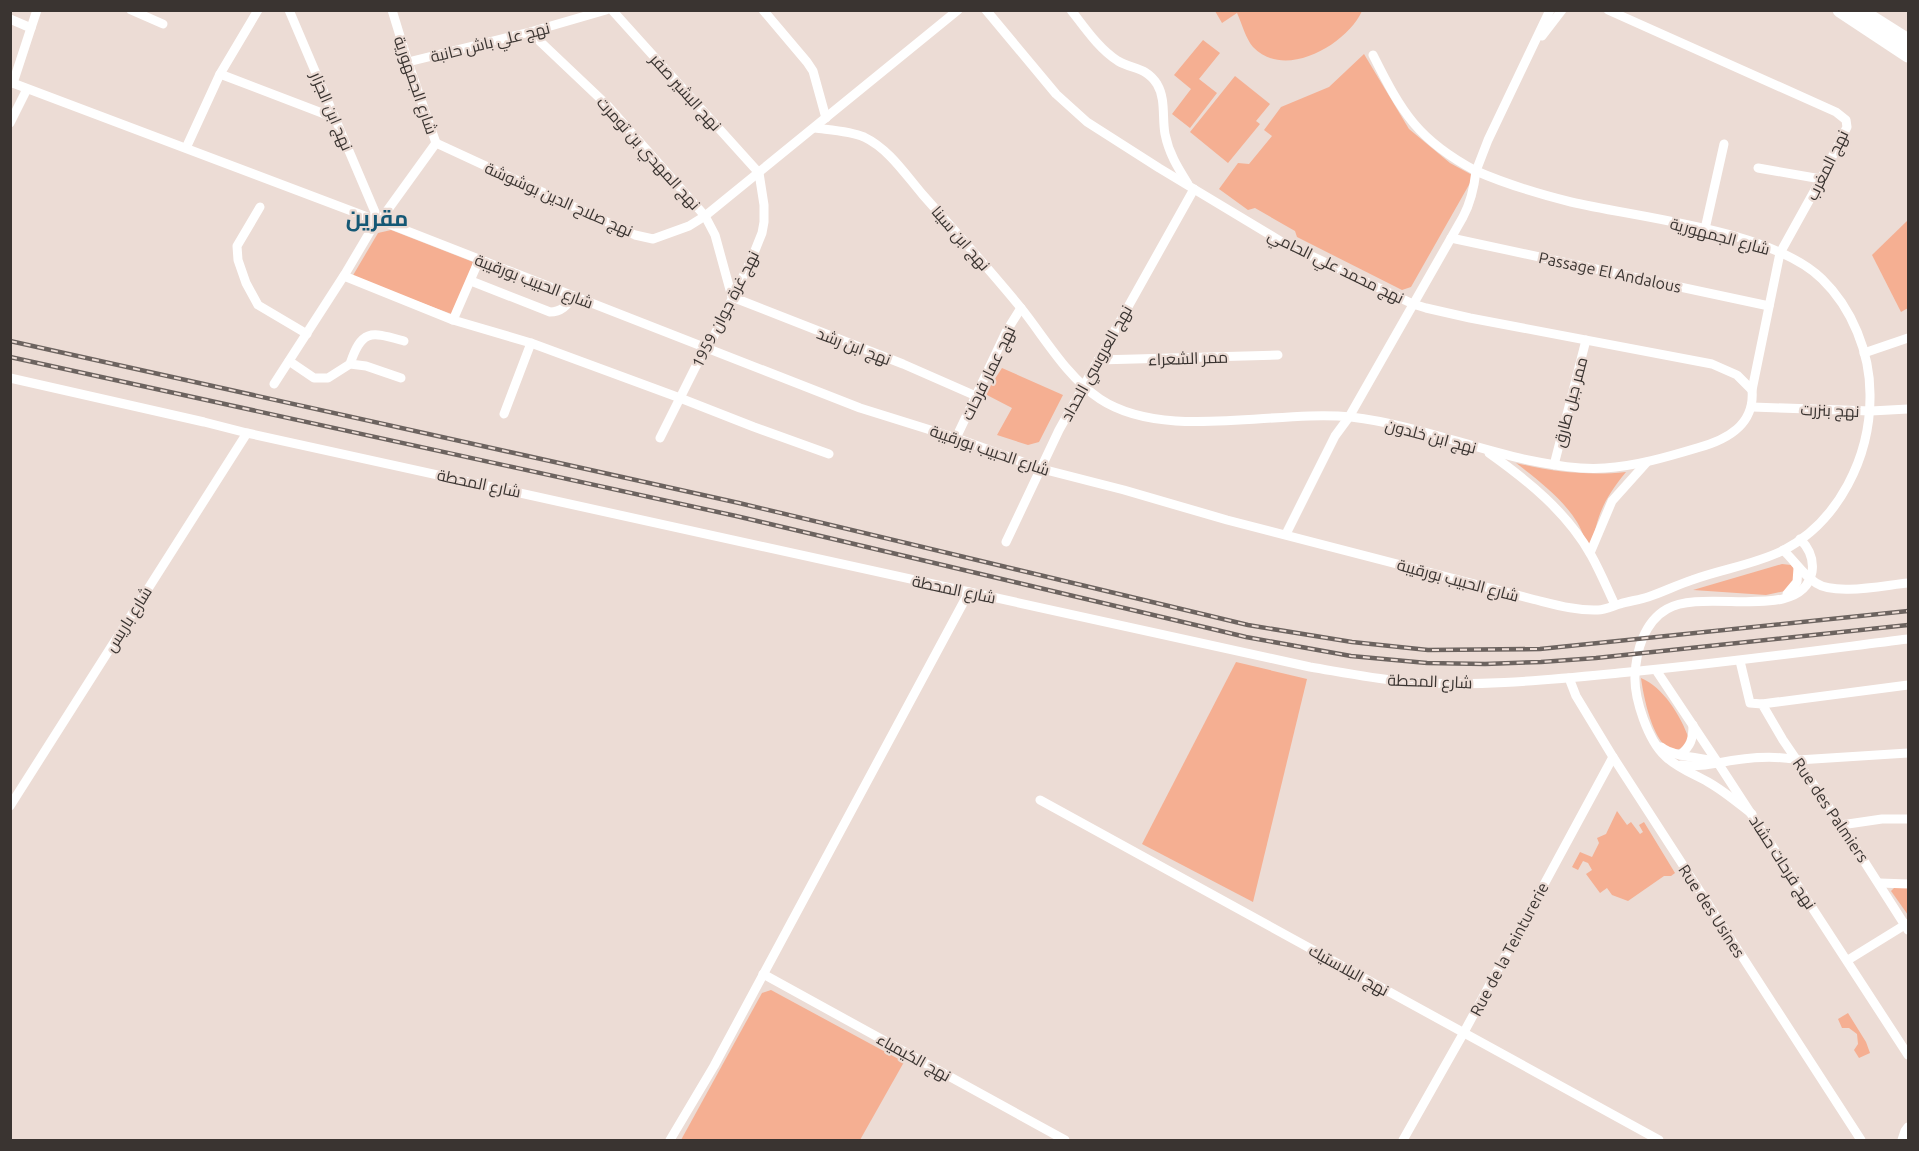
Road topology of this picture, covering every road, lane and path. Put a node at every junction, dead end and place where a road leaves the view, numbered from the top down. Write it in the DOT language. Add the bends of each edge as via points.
graph roads {
  1 [pos="37,10"];
  2 [pos="131,10"];
  3 [pos="258,10"];
  4 [pos="289,10"];
  5 [pos="392,10"];
  6 [pos="606,10"];
  7 [pos="612,10"];
  8 [pos="763,10"];
  9 [pos="958,10"];
  10 [pos="986,10"];
  11 [pos="1071,10"];
  12 [pos="1550,10"];
  13 [pos="1562,10"];
  14 [pos="1608,10"];
  15 [pos="1840,10"];
  16 [pos="1860,10"];
  17 [pos="10,19"];
  18 [pos="163,24"];
  19 [pos="31,28"];
  20 [pos="530,32"];
  21 [pos="1908,41"];
  22 [pos="1533,48"];
  23 [pos="1373,55"];
  24 [pos="1908,55"];
  25 [pos="408,62"];
  26 [pos="220,74"];
  27 [pos="12,83"];
  28 [pos="27,89"];
  29 [pos="15,103"];
  30 [pos="335,118"];
  31 [pos="826,118"];
  32 [pos="10,123"];
  33 [pos="815,128"];
  34 [pos="436,143"];
  35 [pos="1724,144"];
  36 [pos="186,148"];
  37 [pos="1758,168"];
  38 [pos="1476,171"];
  39 [pos="759,173"];
  40 [pos="1821,179"];
  41 [pos="1192,188"];
  42 [pos="260,207"];
  43 [pos="705,216"];
  44 [pos="377,218"];
  45 [pos="1705,229"];
  46 [pos="1451,238"];
  47 [pos="1780,253"];
  48 [pos="479,260"];
  49 [pos="344,276"];
  50 [pos="471,280"];
  51 [pos="574,296"];
  52 [pos="732,297"];
  53 [pos="1413,304"];
  54 [pos="1769,306"];
  55 [pos="1021,308"];
  56 [pos="453,320"];
  57 [pos="307,334"];
  58 [pos="1908,338"];
  59 [pos="1586,340"];
  60 [pos="404,341"];
  61 [pos="531,343"];
  62 [pos="708,348"];
  63 [pos="1864,353"];
  64 [pos="1278,355"];
  65 [pos="1098,360"];
  66 [pos="289,361"];
  67 [pos="350,364"];
  68 [pos="10,378"];
  69 [pos="401,378"];
  70 [pos="274,384"];
  71 [pos="1083,384"];
  72 [pos="1752,390"];
  73 [pos="976,396"];
  74 [pos="680,398"];
  75 [pos="1752,406"];
  76 [pos="1908,409"];
  77 [pos="1871,411"];
  78 [pos="504,414"];
  79 [pos="1349,417"];
  80 [pos="247,433"];
  81 [pos="660,438"];
  82 [pos="956,438"];
  83 [pos="1486,450"];
  84 [pos="830,454"];
  85 [pos="1647,462"];
  86 [pos="1554,465"];
  87 [pos="1042,469"];
  88 [pos="1286,534"];
  89 [pos="1800,539"];
  90 [pos="1006,542"];
  91 [pos="1783,550"];
  92 [pos="1590,553"];
  93 [pos="1798,568"];
  94 [pos="1810,578"];
  95 [pos="1908,583"];
  96 [pos="969,592"];
  97 [pos="1769,601"];
  98 [pos="1615,605"];
  99 [pos="1908,639"];
  100 [pos="1740,660"];
  101 [pos="1656,669"];
  102 [pos="1569,678"];
  103 [pos="1908,685"];
  104 [pos="1762,704"];
  105 [pos="1693,725"];
  106 [pos="1908,753"];
  107 [pos="1613,757"];
  108 [pos="1678,759"];
  109 [pos="1798,760"];
  110 [pos="1718,763"];
  111 [pos="1040,800"];
  112 [pos="10,806"];
  113 [pos="1752,814"];
  114 [pos="1908,819"];
  115 [pos="1841,825"];
  116 [pos="1880,883"];
  117 [pos="1908,884"];
  118 [pos="1907,926"];
  119 [pos="1848,960"];
  120 [pos="763,974"];
  121 [pos="1463,1034"];
  122 [pos="1908,1055"];
  123 [pos="1908,1127"];
  124 [pos="670,1140"];
  125 [pos="1065,1140"];
  126 [pos="1403,1140"];
  127 [pos="1659,1140"];
  128 [pos="1861,1140"];
  129 [pos="1902,1140"];
  1 -- 19 [label="street"];
  2 -- 18 [label="street"];
  3 -- 26 [label="street"];
  4 -- 30 [label="street, نهج ابن الجزار"];
  5 -- 25 [label="street, شارع الجمهورية"];
  6 -- 20 [label="street, نهج علي باش حانبة"];
  7 -- 39 [label="street, نهج البشير صفر"];
  8 -- 31 [label="street" via="813,71"];
  9 -- 31 [label="street, نهج صلاح الدين بوشوشة"];
  10 -- 41 [label="street, نهج محمد علي الحامي" via="1056,94 1087,122"];
  11 -- 41 [label="street" via="1111,56 1151,76 1161,94 1172,160"];
  12 -- 22 [label="street"];
  13 -- 22 [label="street"];
  14 -- 40 [label="street, نهج المغرب" via="1843,116 1845,135"];
  15 -- 24 [label="highway"];
  16 -- 21 [label="highway"];
  17 -- 19 [label="street"];
  19 -- 27 [label="street"];
  20 -- 25 [label="street, نهج علي باش حانبة"];
  20 -- 43 [label="street, نهج المهدي بن تومرت" via="608,105"];
  22 -- 38 [label="street"];
  23 -- 38 [label="street, شارع الجمهورية" via="1414,126 1452,158"];
  25 -- 34 [label="street, شارع الجمهورية"];
  26 -- 30 [label="street"];
  26 -- 36 [label="street"];
  27 -- 28 [label="street, شارع الحبيب بورقيبة"];
  28 -- 29 [label="street"];
  28 -- 36 [label="street, شارع الحبيب بورقيبة"];
  29 -- 32 [label="street"];
  30 -- 44 [label="street, نهج ابن الجزار"];
  31 -- 33 [label="street, نهج صلاح الدين بوشوشة"];
  33 -- 39 [label="street, نهج صلاح الدين بوشوشة"];
  33 -- 55 [label="street, نهج ابن سينا" via="862,137 894,160"];
  34 -- 43 [label="street, نهج صلاح الدين بوشوشة" via="635,235 653,239"];
  34 -- 44 [label="street, شارع الجمهورية"];
  35 -- 45 [label="street"];
  36 -- 44 [label="street, شارع الحبيب بورقيبة"];
  37 -- 40 [label="street"];
  38 -- 45 [label="street, شارع الجمهورية" via="1569,201"];
  38 -- 46 [label="street" via="1472,200"];
  39 -- 43 [label="street, نهج صلاح الدين بوشوشة"];
  39 -- 52 [label="street, نهج غرة جوان 1959" via="764,222 752,258"];
  40 -- 47 [label="street, نهج المغرب"];
  41 -- 53 [label="street, نهج محمد علي الحامي" via="1282,242"];
  41 -- 65 [label="street, نهج العروسي الحداد"];
  42 -- 57 [label="street" via="237,246 246,283 258,305"];
  43 -- 52 [label="street, نهج المهدي بن تومرت" via="715,235"];
  44 -- 48 [label="street, شارع الحبيب بورقيبة"];
  44 -- 49 [label="street, شارع الجمهورية"];
  45 -- 47 [label="street, شارع الجمهورية"];
  46 -- 53 [label="street"];
  46 -- 54 [label="street, Passage El Andalous"];
  47 -- 54 [label="street, نهج المغرب"];
  47 -- 63 [label="street, شارع الجمهورية" via="1805,266 1835,294"];
  48 -- 50 [label="street"];
  48 -- 51 [label="street, شارع الحبيب بورقيبة"];
  49 -- 56 [label="street"];
  49 -- 57 [label="street, شارع الجمهورية"];
  50 -- 51 [label="street" via="550,312 563,309"];
  50 -- 56 [label="street"];
  51 -- 62 [label="street, شارع الحبيب بورقيبة"];
  52 -- 62 [label="street, نهج غرة جوان 1959"];
  52 -- 73 [label="street, نهج ابن رشد"];
  53 -- 59 [label="street, نهج محمد علي الحامي"];
  53 -- 79 [label="street"];
  54 -- 72 [label="street, نهج المغرب"];
  55 -- 71 [label="street, نهج ابن سينا"];
  55 -- 73 [label="street, نهج عمار فرحات"];
  56 -- 61 [label="street"];
  57 -- 66 [label="street, شارع الجمهورية"];
  58 -- 63 [label="street"];
  59 -- 72 [label="street, نهج محمد علي الحامي" via="1712,364 1737,375"];
  59 -- 86 [label="street, ممر جبل طارق"];
  60 -- 67 [label="street" via="381,334 369,335 360,341"];
  61 -- 74 [label="street"];
  61 -- 78 [label="street"];
  62 -- 74 [label="street, نهج غرة جوان 1959"];
  62 -- 82 [label="street, شارع الحبيب بورقيبة" via="860,408"];
  63 -- 77 [label="street, شارع الجمهورية"];
  64 -- 65 [label="street, ممر الشعراء"];
  65 -- 71 [label="street, نهج العروسي الحداد"];
  66 -- 67 [label="street" via="315,378 328,378"];
  66 -- 70 [label="street, شارع الجمهورية"];
  67 -- 69 [label="street"];
  68 -- 80 [label="street, شارع المحطة"];
  71 -- 79 [label="street, نهج ابن خلدون" via="1101,400 1148,417 1181,421"];
  71 -- 87 [label="street, نهج العروسي الحداد"];
  72 -- 75 [label="street"];
  73 -- 82 [label="street, نهج عمار فرحات"];
  74 -- 81 [label="street, نهج غرة جوان 1959"];
  74 -- 84 [label="street"];
  75 -- 77 [label="street, نهج بنزرت"];
  75 -- 85 [label="street, نهج ابن خلدون" via="1740,427 1725,438"];
  76 -- 77 [label="street, نهج بنزرت"];
  77 -- 89 [label="street, شارع الجمهورية" via="1858,465 1843,494 1828,516"];
  79 -- 83 [label="street, نهج ابن خلدون"];
  79 -- 88 [label="street" via="1335,436"];
  80 -- 96 [label="street, شارع المحطة"];
  80 -- 112 [label="street, شارع باريس"];
  82 -- 87 [label="street, شارع الحبيب بورقيبة"];
  83 -- 86 [label="street, نهج ابن خلدون"];
  83 -- 92 [label="street" via="1540,493"];
  85 -- 86 [label="street, نهج ابن خلدون" via="1605,468"];
  85 -- 92 [label="street" via="1612,501"];
  87 -- 88 [label="street, شارع الحبيب بورقيبة"];
  87 -- 90 [label="street, نهج العروسي الحداد"];
  88 -- 98 [label="street, شارع الحبيب بورقيبة" via="1566,607 1600,610"];
  89 -- 91 [label="street, شارع الجمهورية"];
  89 -- 94 [label="street" via="1812,556"];
  91 -- 93 [label="street"];
  91 -- 98 [label="street, شارع الجمهورية"];
  92 -- 98 [label="street"];
  93 -- 94 [label="street"];
  93 -- 97 [label="street" via="1793,590"];
  94 -- 95 [label="street" via="1819,585 1839,590"];
  94 -- 97 [label="street" via="1786,600"];
  96 -- 102 [label="street, شارع المحطة" via="1374,678 1459,683"];
  96 -- 120 [label="street"];
  97 -- 108 [label="street" via="1698,600 1666,609 1650,622 1636,666 1638,705 1657,745"];
  99 -- 100 [label="street, شارع المحطة"];
  100 -- 101 [label="street, شارع المحطة"];
  100 -- 104 [label="street" via="1751,705"];
  101 -- 102 [label="street, شارع المحطة"];
  101 -- 105 [label="street, نهج فرحات حشاد"];
  102 -- 107 [label="street, Rue des Usines"];
  103 -- 104 [label="street"];
  104 -- 109 [label="street, Rue des Palmiers"];
  105 -- 108 [label="street" via="1692,742"];
  105 -- 110 [label="street, نهج فرحات حشاد"];
  106 -- 109 [label="street"];
  107 -- 121 [label="street, Rue de la Teinturerie"];
  107 -- 128 [label="street, Rue des Usines"];
  108 -- 110 [label="street" via="1704,766"];
  108 -- 113 [label="street"];
  109 -- 110 [label="street" via="1782,757"];
  109 -- 115 [label="street, Rue des Palmiers"];
  110 -- 113 [label="street, نهج فرحات حشاد"];
  111 -- 121 [label="street, نهج البلاستيك"];
  113 -- 119 [label="street, نهج فرحات حشاد"];
  114 -- 115 [label="street"];
  115 -- 116 [label="street, Rue des Palmiers"];
  116 -- 117 [label="street"];
  116 -- 118 [label="street, Rue des Palmiers"];
  118 -- 119 [label="street"];
  119 -- 122 [label="street, نهج فرحات حشاد"];
  120 -- 124 [label="street"];
  120 -- 125 [label="street, نهج الكيمياء"];
  121 -- 126 [label="street, Rue de la Teinturerie"];
  121 -- 127 [label="street, نهج البلاستيك"];
  123 -- 129 [label="street"];
}
